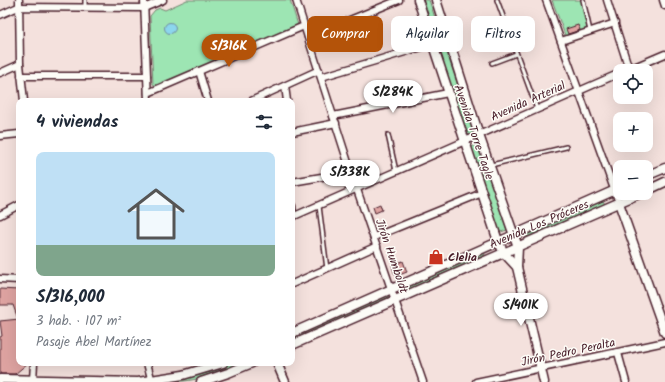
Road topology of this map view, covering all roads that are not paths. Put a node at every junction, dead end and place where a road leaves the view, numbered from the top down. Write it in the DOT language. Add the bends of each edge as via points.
graph roads {
  1 [pos="85,0"];
  2 [pos="144,0"];
  3 [pos="163,0"];
  4 [pos="296,0"];
  5 [pos="399,0"];
  6 [pos="418,0"];
  7 [pos="436,0"];
  8 [pos="497,0"];
  9 [pos="546,0"];
  10 [pos="583,0"];
  11 [pos="608,0"];
  12 [pos="663,0"];
  13 [pos="19,3"];
  14 [pos="665,6"];
  15 [pos="86,8"];
  16 [pos="144,8"];
  17 [pos="0,15"];
  18 [pos="360,16"];
  19 [pos="423,16"];
  20 [pos="615,23"];
  21 [pos="304,26"];
  22 [pos="590,31"];
  23 [pos="307,34"];
  24 [pos="561,41"];
  25 [pos="313,52"];
  26 [pos="402,52"];
  27 [pos="435,52"];
  28 [pos="516,54"];
  29 [pos="665,54"];
  30 [pos="492,63"];
  31 [pos="20,64"];
  32 [pos="625,64"];
  33 [pos="641,64"];
  34 [pos="198,72"];
  35 [pos="0,73"];
  36 [pos="320,74"];
  37 [pos="21,76"];
  38 [pos="147,76"];
  39 [pos="613,76"];
  40 [pos="285,86"];
  41 [pos="579,91"];
  42 [pos="148,93"];
  43 [pos="448,93"];
  44 [pos="24,98"];
  45 [pos="148,98"];
  46 [pos="207,98"];
  47 [pos="258,98"];
  48 [pos="287,98"];
  49 [pos="537,109"];
  50 [pos="333,116"];
  51 [pos="336,123"];
  52 [pos="295,131"];
  53 [pos="16,134"];
  54 [pos="479,134"];
  55 [pos="388,135"];
  56 [pos="0,136"];
  57 [pos="465,141"];
  58 [pos="566,147"];
  59 [pos="490,166"];
  60 [pos="665,168"];
  61 [pos="396,171"];
  62 [pos="351,172"];
  63 [pos="653,173"];
  64 [pos="613,176"];
  65 [pos="295,181"];
  66 [pos="665,182"];
  67 [pos="357,188"];
  68 [pos="653,188"];
  69 [pos="613,191"];
  70 [pos="482,192"];
  71 [pos="624,200"];
  72 [pos="619,202"];
  73 [pos="319,206"];
  74 [pos="16,207"];
  75 [pos="0,215"];
  76 [pos="295,216"];
  77 [pos="514,235"];
  78 [pos="374,237"];
  79 [pos="498,241"];
  80 [pos="377,246"];
  81 [pos="518,247"];
  82 [pos="504,253"];
  83 [pos="517,267"];
  84 [pos="327,269"];
  85 [pos="0,279"];
  86 [pos="16,280"];
  87 [pos="295,283"];
  88 [pos="392,289"];
  89 [pos="396,300"];
  90 [pos="295,332"];
  91 [pos="665,333"];
  92 [pos="665,342"];
  93 [pos="295,344"];
  94 [pos="618,353"];
  95 [pos="34,366"];
  96 [pos="148,366"];
  97 [pos="213,366"];
  98 [pos="245,366"];
  99 [pos="279,366"];
  100 [pos="541,369"];
  101 [pos="0,379"];
  102 [pos="33,381"];
  103 [pos="152,381"];
  104 [pos="484,381"];
  105 [pos="201,382"];
  106 [pos="285,382"];
  107 [pos="423,382"];
  108 [pos="476,382"];
  109 [pos="544,382"];
  110 [pos="626,382"];
  1 -- 15 [label="lane"];
  2 -- 16 [label="street"];
  3 -- 16 [label="street"];
  4 -- 21 [label="street, Jirón Humboldt"];
  5 -- 18 [label="street"];
  6 -- 19 [label="street, Avenida Torre Tagle"];
  7 -- 54 [label="street, Avenida Torre Tagle"];
  8 -- 28 [label="lane"];
  9 -- 24 [label="street"];
  10 -- 22 [label="lane"];
  11 -- 20 [label="street"];
  12 -- 14 [label="street"];
  13 -- 15 [label="street"];
  13 -- 17 [label="street"];
  13 -- 31 [label="street"];
  15 -- 16 [label="street"];
  16 -- 38 [label="street"];
  20 -- 22 [label="street"];
  20 -- 32 [label="street"];
  21 -- 23 [label="street, Jirón Humboldt"];
  21 -- 34 [label="street"];
  22 -- 24 [label="street"];
  24 -- 41 [label="street"];
  25 -- 36 [label="street, Jirón Humboldt"];
  26 -- 36 [label="street"];
  27 -- 43 [label="street, Avenida Torre Tagle"];
  28 -- 30 [label="lane"];
  28 -- 49 [label="lane"];
  29 -- 33 [label="street"];
  31 -- 35 [label="street"];
  31 -- 37 [label="street"];
  34 -- 42 [label="street"];
  34 -- 46 [label="street"];
  36 -- 40 [label="street"];
  36 -- 50 [label="street, Jirón Humboldt"];
  37 -- 38 [label="street"];
  37 -- 44 [label="street"];
  38 -- 42 [label="street"];
  39 -- 41 [label="street, Avenida Arterial"];
  40 -- 47 [label="street"];
  40 -- 48 [label="street"];
  41 -- 49 [label="street, Avenida Arterial"];
  41 -- 64 [label="street"];
  42 -- 45 [label="street"];
  43 -- 50 [label="street"];
  43 -- 57 [label="street, Avenida Torre Tagle"];
  49 -- 54 [label="street, Avenida Arterial"];
  50 -- 51 [label="street, Jirón Humboldt"];
  51 -- 52 [label="street"];
  51 -- 62 [label="street, Jirón Humboldt"];
  53 -- 56 [label="street"];
  54 -- 57 [label="street, Avenida Arterial"];
  54 -- 59 [label="street, Avenida Torre Tagle"];
  55 -- 61 [label="lane"];
  57 -- 61 [label="street, Avenida Arterial"];
  57 -- 70 [label="street, Avenida Torre Tagle"];
  58 -- 59 [label="lane"];
  59 -- 77 [label="street, Avenida Torre Tagle"];
  60 -- 63 [label="street"];
  61 -- 67 [label="street, Avenida Arterial"];
  62 -- 65 [label="street"];
  62 -- 67 [label="street, Jirón Humboldt"];
  66 -- 68 [label="street"];
  67 -- 73 [label="street, Avenida Arterial"];
  67 -- 78 [label="street, Jirón Humboldt"];
  69 -- 77 [label="street, Avenida Los Próceres"];
  70 -- 78 [label="street"];
  70 -- 79 [label="street, Avenida Torre Tagle"];
  71 -- 72 [label="street, Avenida Los Próceres"];
  72 -- 81 [label="street, Avenida Los Próceres"];
  72 -- 91 [label="street"];
  73 -- 76 [label="street, Avenida Arterial"];
  73 -- 84 [label="lane"];
  74 -- 75 [label="street"];
  77 -- 79 [label="street, Avenida Los Próceres"];
  77 -- 81 [label="street, Avenida Torre Tagle"];
  78 -- 80 [label="street, Jirón Humboldt"];
  79 -- 82 [label="street, Avenida Torre Tagle"];
  79 -- 88 [label="street, Avenida Los Próceres"];
  80 -- 84 [label="street"];
  80 -- 88 [label="street, Jirón Humboldt"];
  81 -- 82 [label="street, Avenida Los Próceres"];
  81 -- 83 [label="street, Avenida Torre Tagle"];
  82 -- 83 [label="street, Avenida Torre Tagle"];
  82 -- 89 [label="street, Avenida Los Próceres"];
  83 -- 100 [label="street, Avenida Torre Tagle"];
  84 -- 87 [label="street"];
  85 -- 86 [label="street"];
  88 -- 89 [label="street, Jirón Humboldt"];
  88 -- 90 [label="street, Avenida Los Próceres"];
  89 -- 93 [label="street, Avenida Los Próceres"];
  89 -- 107 [label="street, Jirón Humboldt"];
  92 -- 94 [label="street, Jirón Pedro Peralta"];
  94 -- 100 [label="street, Jirón Pedro Peralta"];
  94 -- 110 [label="street"];
  95 -- 102 [label="street"];
  96 -- 103 [label="street"];
  97 -- 103 [label="street"];
  98 -- 105 [label="street"];
  99 -- 106 [label="street"];
  100 -- 104 [label="street, Jirón Pedro Peralta"];
  100 -- 109 [label="street, Avenida Torre Tagle"];
  101 -- 102 [label="street"];
  102 -- 103 [label="street"];
  104 -- 108 [label="street, Jirón Pedro Peralta"];
}
